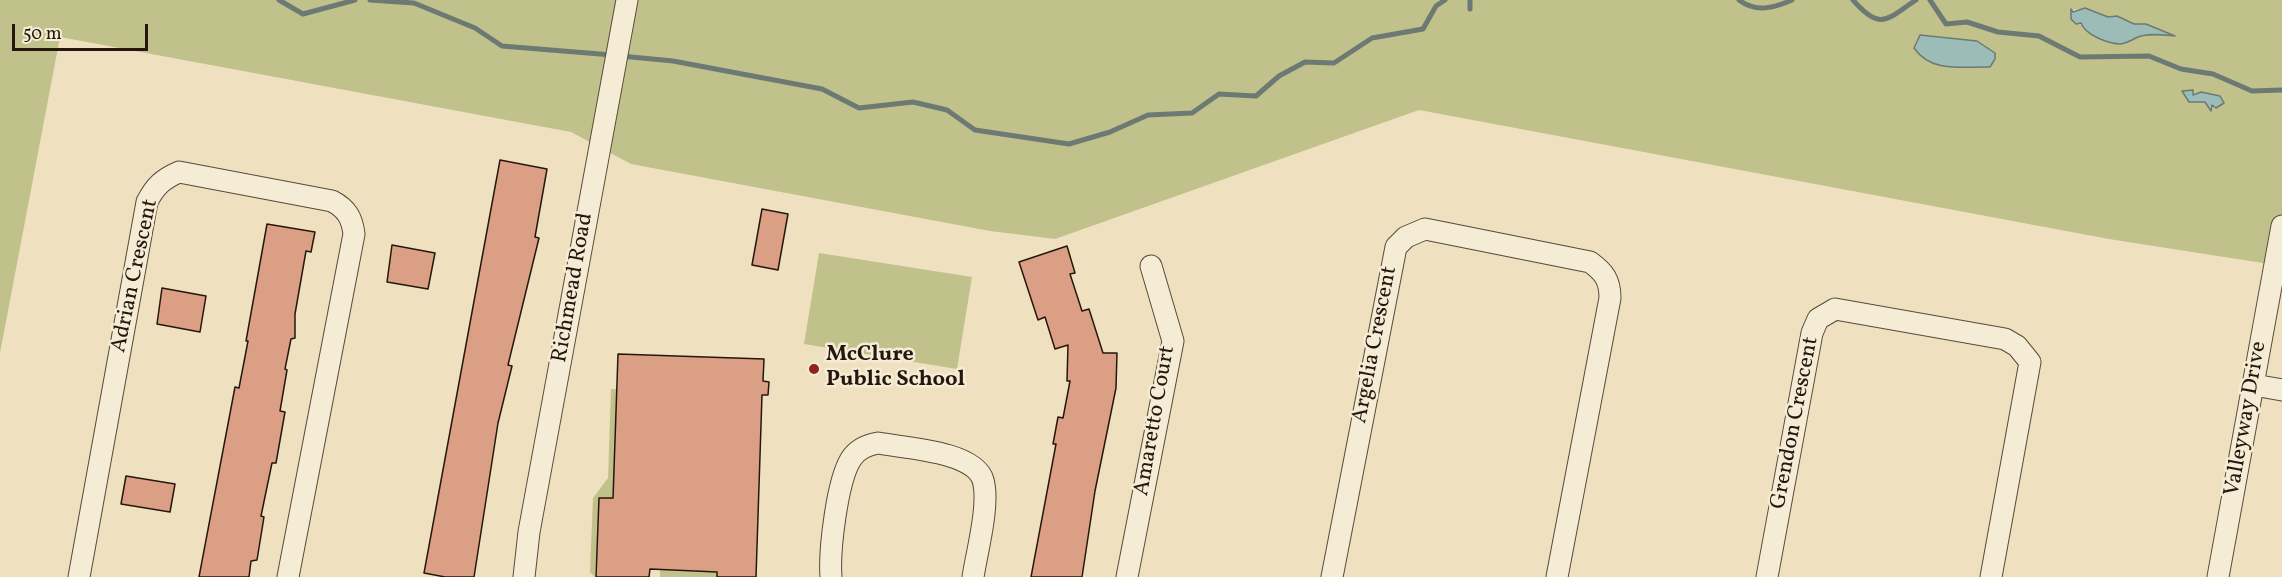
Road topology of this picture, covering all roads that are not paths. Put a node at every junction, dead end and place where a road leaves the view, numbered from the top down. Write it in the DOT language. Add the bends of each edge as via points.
graph roads {
  1 [pos="627,0"];
  2 [pos="2282,226"];
  3 [pos="1151,266"];
  4 [pos="2254,385"];
  5 [pos="2282,390"];
  6 [pos="79,577"];
  7 [pos="288,577"];
  8 [pos="524,577"];
  9 [pos="831,577"];
  10 [pos="973,577"];
  11 [pos="1127,577"];
  12 [pos="1332,577"];
  13 [pos="1557,577"];
  14 [pos="1767,577"];
  15 [pos="1991,577"];
  16 [pos="2218,577"];
  1 -- 8 [label="street, Richmead Road"];
  2 -- 4 [label="street, Valleyway Drive"];
  3 -- 11 [label="street, Amaretto Court" via="1173,341"];
  4 -- 5 [label="street"];
  4 -- 16 [label="street, Valleyway Drive"];
  6 -- 7 [label="street, Adrian Crescent" via="147,202 154,188 179,172 332,201 349,214 353,224"];
  9 -- 10 [label="street" via="831,543 845,473 858,451 878,444 957,458 971,464 983,478 985,496"];
  12 -- 13 [label="street, Argelia Crescent" via="1393,257 1406,237 1425,229 1590,262 1603,271 1610,285"];
  14 -- 15 [label="street, Grendon Crescent" via="1812,333 1818,319 1835,309 2005,339 2030,362"];
}
